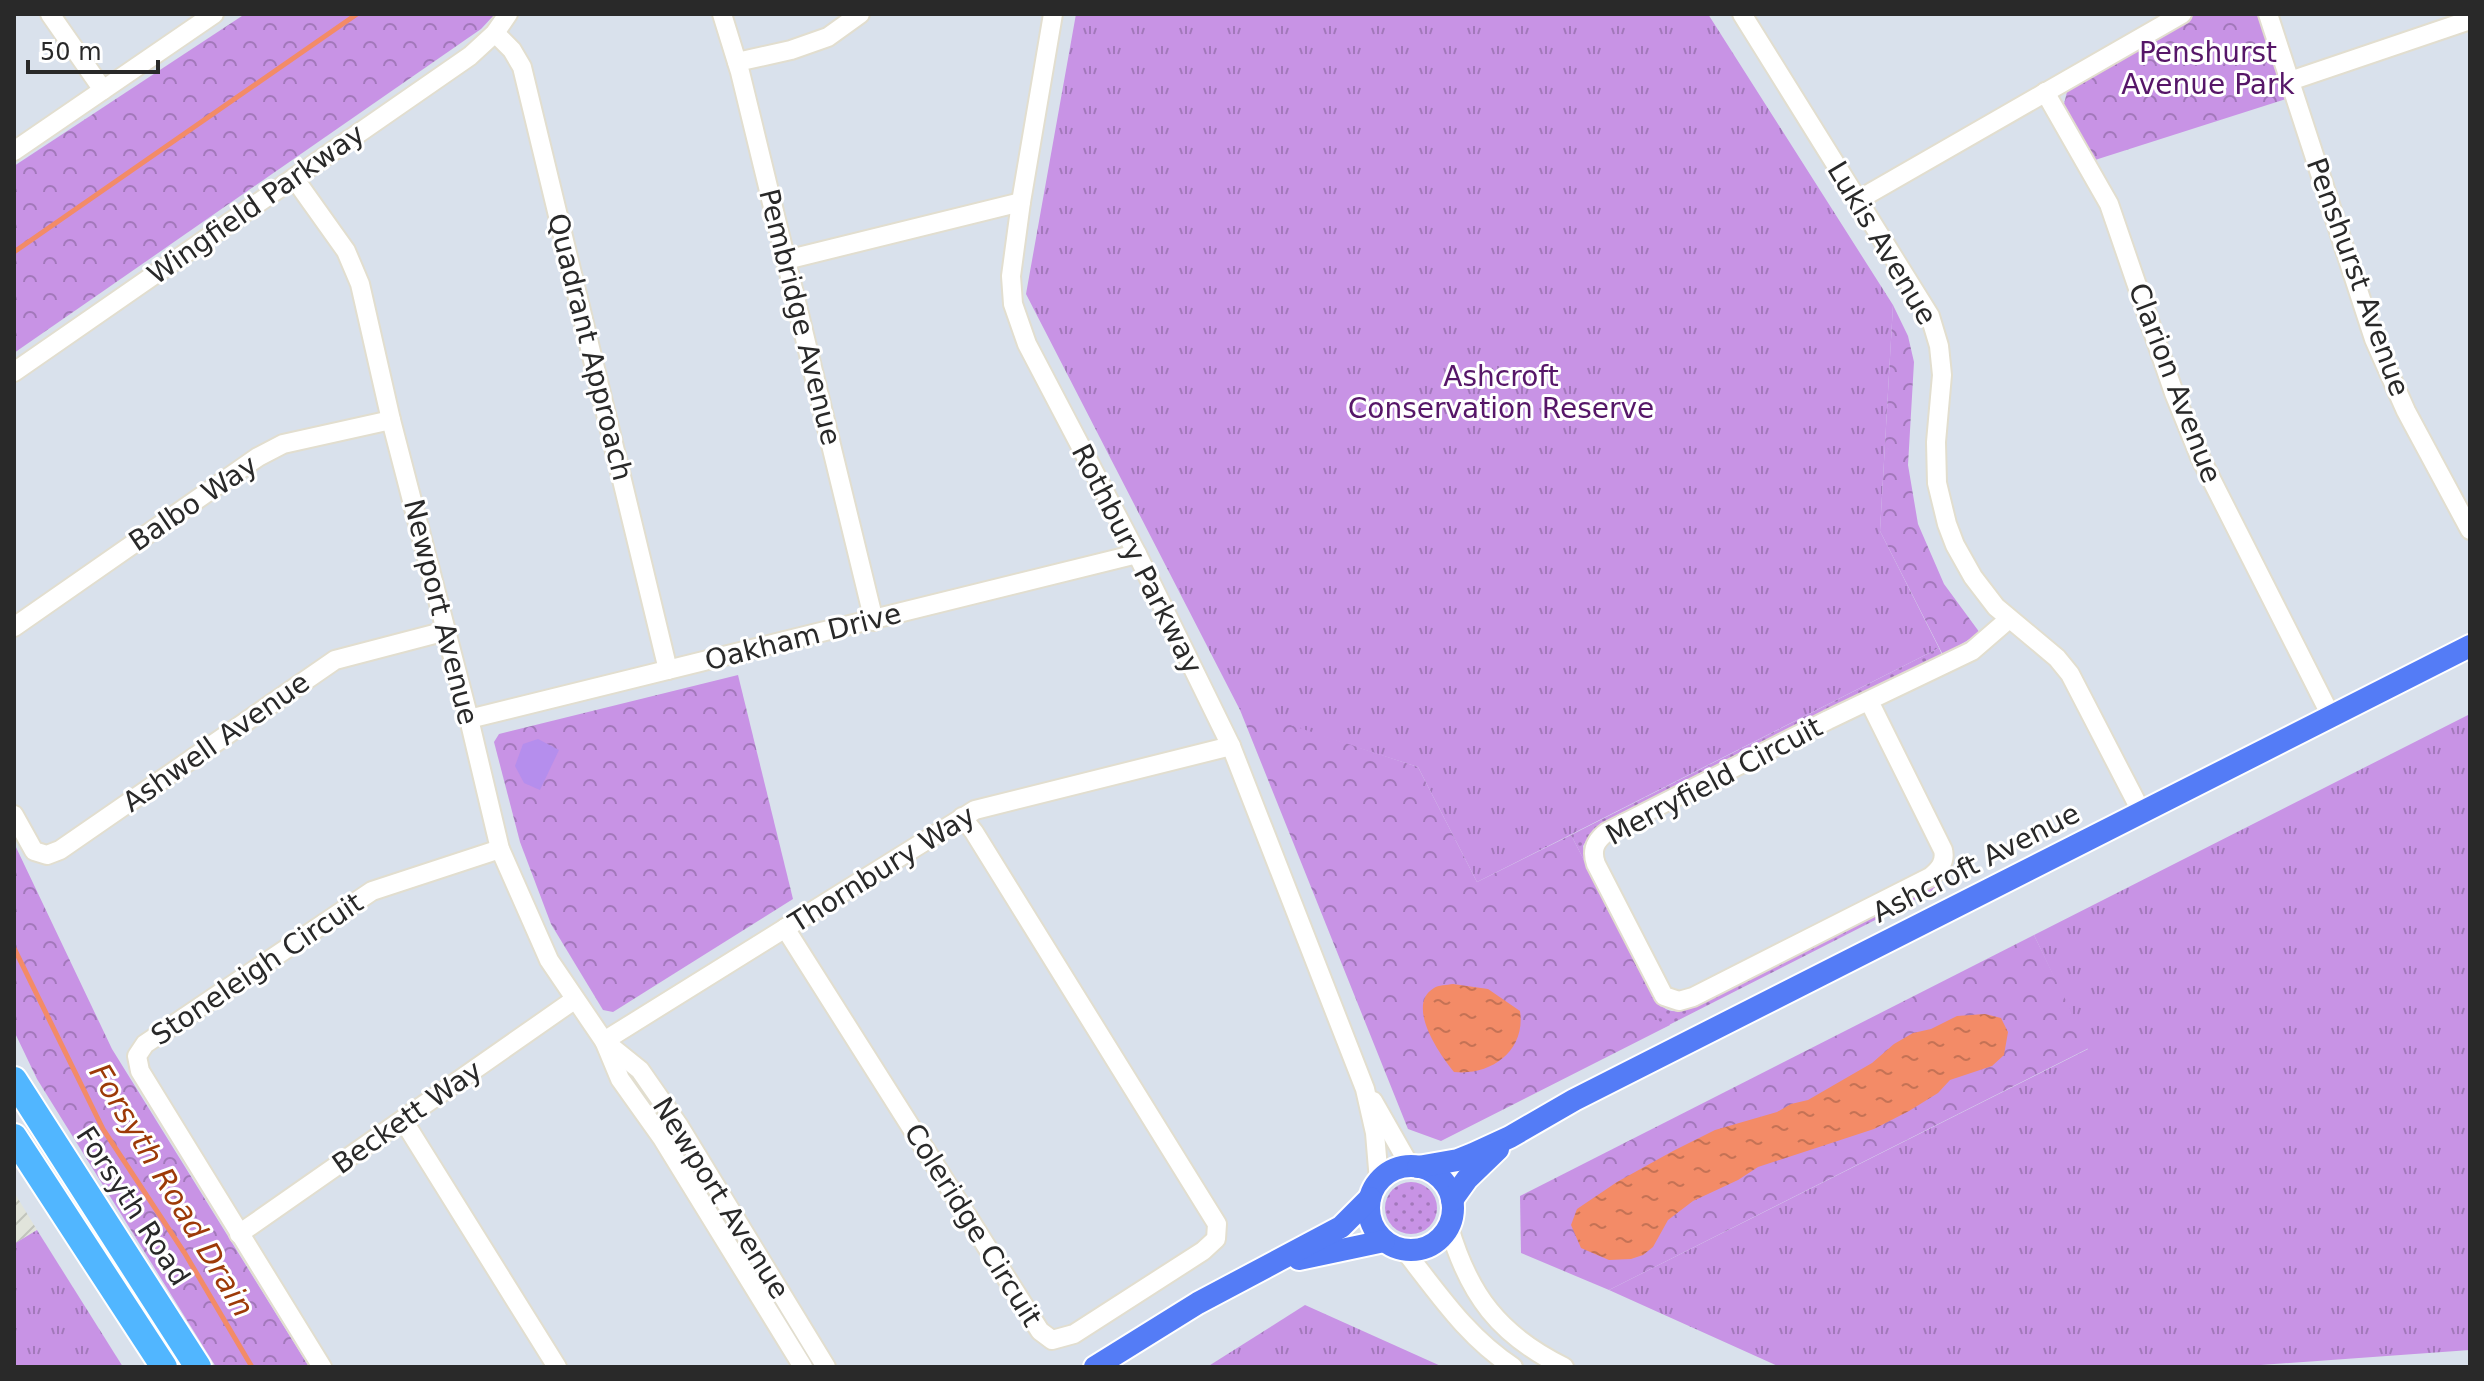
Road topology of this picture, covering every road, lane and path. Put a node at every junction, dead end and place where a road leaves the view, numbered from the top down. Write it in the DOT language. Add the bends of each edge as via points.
graph roads {
  1 [pos="50,14"];
  2 [pos="214,14"];
  3 [pos="508,14"];
  4 [pos="722,14"];
  5 [pos="860,14"];
  6 [pos="1053,14"];
  7 [pos="2182,14"];
  8 [pos="2268,14"];
  9 [pos="1751,17"];
  10 [pos="2470,20"];
  11 [pos="495,33"];
  12 [pos="737,62"];
  13 [pos="2290,81"];
  14 [pos="103,90"];
  15 [pos="2045,92"];
  16 [pos="14,151"];
  17 [pos="294,178"];
  18 [pos="1858,200"];
  19 [pos="1021,202"];
  20 [pos="786,260"];
  21 [pos="14,372"];
  22 [pos="391,420"];
  23 [pos="2470,530"];
  24 [pos="1137,554"];
  25 [pos="2009,619"];
  26 [pos="874,621"];
  27 [pos="14,627"];
  28 [pos="446,631"];
  29 [pos="2470,646"];
  30 [pos="668,670"];
  31 [pos="1869,701"];
  32 [pos="2331,716"];
  33 [pos="469,719"];
  34 [pos="1231,746"];
  35 [pos="2142,813"];
  36 [pos="14,815"];
  37 [pos="962,817"];
  38 [pos="500,849"];
  39 [pos="785,928"];
  40 [pos="574,1000"];
  41 [pos="604,1041"];
  42 [pos="14,1080"];
  43 [pos="1365,1089"];
  44 [pos="403,1120"];
  45 [pos="679,1126"];
  46 [pos="14,1137"];
  47 [pos="1510,1137"];
  48 [pos="662,1138"];
  49 [pos="1414,1166"];
  50 [pos="1374,1189"];
  51 [pos="1452,1200"];
  52 [pos="1449,1227"];
  53 [pos="239,1234"];
  54 [pos="1394,1245"];
  55 [pos="1271,1265"];
  56 [pos="1148,1335"];
  57 [pos="164,1367"];
  58 [pos="198,1367"];
  59 [pos="322,1367"];
  60 [pos="557,1367"];
  61 [pos="803,1367"];
  62 [pos="826,1367"];
  63 [pos="1095,1367"];
  64 [pos="1112,1367"];
  65 [pos="1513,1367"];
  66 [pos="1564,1367"];
  1 -- 14 [label="street"];
  2 -- 14 [label="street"];
  3 -- 11 [label="street, Wingfield Parkway"];
  4 -- 12 [label="street, Pembridge Avenue"];
  5 -- 12 [label="street" via="828,37"];
  6 -- 19 [label="street, Rothbury Parkway"];
  7 -- 15 [label="street"];
  8 -- 13 [label="street, Penshurst Avenue"];
  9 -- 18 [label="street, Lukis Avenue"];
  10 -- 13 [label="street"];
  11 -- 17 [label="street, Wingfield Parkway" via="470,56"];
  11 -- 30 [label="street, Quadrant Approach" via="522,67"];
  12 -- 20 [label="street, Pembridge Avenue"];
  13 -- 23 [label="street, Penshurst Avenue" via="2374,339"];
  14 -- 16 [label="street"];
  15 -- 18 [label="street"];
  15 -- 32 [label="street, Clarion Avenue" via="2109,204 2200,457"];
  17 -- 21 [label="street, Wingfield Parkway"];
  17 -- 22 [label="street, Newport Avenue" via="346,251 360,284"];
  18 -- 25 [label="street, Lukis Avenue" via="1930,316 1942,375 1935,462 1941,503 1963,561"];
  19 -- 20 [label="street"];
  19 -- 24 [label="street, Rothbury Parkway" via="1011,276 1013,304 1027,344"];
  20 -- 26 [label="street, Pembridge Avenue"];
  22 -- 27 [label="street, Balbo Way" via="283,444 258,457"];
  22 -- 28 [label="street, Newport Avenue"];
  24 -- 26 [label="street, Oakham Drive"];
  24 -- 34 [label="street, Rothbury Parkway"];
  25 -- 31 [label="street, Merryfield Circuit" via="1972,651"];
  25 -- 35 [label="street, Lukis Avenue" via="2070,674"];
  26 -- 30 [label="street, Oakham Drive"];
  28 -- 33 [label="street, Newport Avenue"];
  28 -- 36 [label="street, Ashwell Avenue" via="335,660 60,850 47,855 34,851"];
  29 -- 32 [label="main road, Ashcroft Avenue"];
  30 -- 33 [label="street, Oakham Drive"];
  31 -- 31 [label="street, Merryfield Circuit" via="1597,841 1596,864 1664,996 1679,1001 1693,997 1939,869 1943,850"];
  32 -- 35 [label="main road, Ashcroft Avenue"];
  33 -- 38 [label="street, Newport Avenue"];
  34 -- 37 [label="street, Thornbury Way" via="988,805"];
  34 -- 43 [label="street, Rothbury Parkway"];
  35 -- 47 [label="main road, Ashcroft Avenue"];
  37 -- 39 [label="street, Thornbury Way"];
  37 -- 39 [label="street, Coleridge Circuit" via="1217,1224 1216,1239 1203,1251 1074,1334 1052,1340 1040,1331"];
  38 -- 40 [label="street, Newport Avenue" via="549,960"];
  38 -- 53 [label="street, Stoneleigh Circuit" via="372,891 141,1049 140,1071"];
  39 -- 41 [label="street, Thornbury Way"];
  40 -- 41 [label="street, Newport Avenue"];
  40 -- 44 [label="street, Beckett Way"];
  41 -- 45 [label="street, Newport Avenue" via="640,1070"];
  41 -- 48 [label="street, Newport Avenue" via="620,1079"];
  42 -- 58 [label="highway, Forsyth Road"];
  43 -- 49 [label="street, Rothbury Parkway"];
  43 -- 50 [label="street, Rothbury Parkway" via="1375,1133"];
  44 -- 53 [label="street, Beckett Way"];
  44 -- 60 [label="street"];
  45 -- 48 [label="street"];
  45 -- 62 [label="street, Newport Avenue"];
  46 -- 57 [label="highway"];
  47 -- 49 [label="main road, Ashcroft Avenue" via="1458,1160"];
  47 -- 51 [label="main road, Ashcroft Avenue"];
  48 -- 61 [label="street, Newport Avenue"];
  49 -- 50 [label="main road" via="1393,1170"];
  49 -- 51 [label="main road" via="1440,1178"];
  50 -- 54 [label="main road" via="1370,1218"];
  50 -- 55 [label="main road" via="1341,1227"];
  51 -- 52 [label="main road"];
  52 -- 54 [label="main road" via="1430,1245"];
  52 -- 66 [label="street" via="1466,1277 1487,1309 1528,1345"];
  53 -- 59 [label="street, Stoneleigh Circuit"];
  54 -- 55 [label="main road"];
  54 -- 65 [label="street" via="1479,1342"];
  55 -- 56 [label="main road"];
  56 -- 63 [label="main road"];
  56 -- 64 [label="main road"];
}
